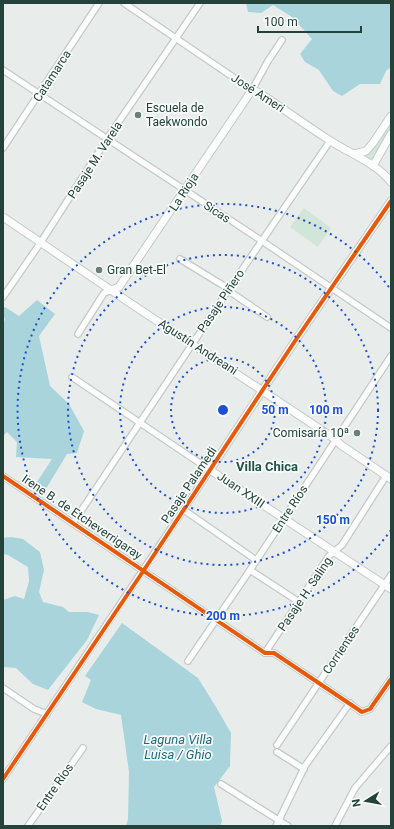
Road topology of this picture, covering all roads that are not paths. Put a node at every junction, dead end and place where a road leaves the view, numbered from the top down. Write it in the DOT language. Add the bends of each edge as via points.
graph roads {
  1 [pos="99,3"];
  2 [pos="124,3"];
  3 [pos="200,3"];
  4 [pos="177,39"];
  5 [pos="282,40"];
  6 [pos="3,70"];
  7 [pos="252,90"];
  8 [pos="40,95"];
  9 [pos="391,116"];
  10 [pos="391,134"];
  11 [pos="108,139"];
  12 [pos="330,141"];
  13 [pos="3,148"];
  14 [pos="354,154"];
  15 [pos="373,166"];
  16 [pos="391,182"];
  17 [pos="185,190"];
  18 [pos="391,201"];
  19 [pos="3,217"];
  20 [pos="262,241"];
  21 [pos="41,242"];
  22 [pos="180,259"];
  23 [pos="229,289"];
  24 [pos="332,289"];
  25 [pos="112,290"];
  26 [pos="3,297"];
  27 [pos="267,317"];
  28 [pos="391,328"];
  29 [pos="78,334"];
  30 [pos="192,344"];
  31 [pos="391,356"];
  32 [pos="72,377"];
  33 [pos="263,391"];
  34 [pos="140,421"];
  35 [pos="335,439"];
  36 [pos="210,470"];
  37 [pos="3,476"];
  38 [pos="388,478"];
  39 [pos="184,510"];
  40 [pos="283,518"];
  41 [pos="73,523"];
  42 [pos="334,551"];
  43 [pos="256,560"];
  44 [pos="144,570"];
  45 [pos="250,570"];
  46 [pos="391,575"];
  47 [pos="385,585"];
  48 [pos="391,589"];
  49 [pos="299,602"];
  50 [pos="215,620"];
  51 [pos="265,653"];
  52 [pos="188,661"];
  53 [pos="391,679"];
  54 [pos="319,682"];
  55 [pos="3,688"];
  56 [pos="350,703"];
  57 [pos="46,714"];
  58 [pos="277,745"];
  59 [pos="391,746"];
  60 [pos="83,748"];
  61 [pos="277,752"];
  62 [pos="304,769"];
  63 [pos="3,779"];
  64 [pos="221,784"];
  65 [pos="278,823"];
  66 [pos="28,826"];
  67 [pos="288,826"];
  68 [pos="335,826"];
  1 -- 8 [label="street, Catamarca"];
  2 -- 4 [label="street, José Ameri"];
  3 -- 4 [label="street, Pasaje M. Varela"];
  4 -- 7 [label="street, José Ameri"];
  4 -- 11 [label="street, Pasaje M. Varela"];
  5 -- 7 [label="street, La Rioja"];
  6 -- 8 [label="street, Sicas"];
  7 -- 12 [label="street, José Ameri"];
  7 -- 17 [label="street, La Rioja"];
  8 -- 11 [label="street, Sicas"];
  8 -- 13 [label="street, Catamarca"];
  9 -- 14 [label="street" via="370,147 366,151"];
  10 -- 15 [label="street"];
  11 -- 17 [label="street, Sicas"];
  11 -- 21 [label="street, Pasaje M. Varela"];
  12 -- 14 [label="street, José Ameri"];
  12 -- 20 [label="street, Pasaje Piñero"];
  14 -- 15 [label="street, José Ameri"];
  15 -- 16 [label="street, José Ameri"];
  17 -- 20 [label="street, Sicas"];
  17 -- 25 [label="street, La Rioja" via="119,287"];
  18 -- 24 [label="street, Pasaje Palamedi"];
  19 -- 21 [label="street, Agustín Andreani"];
  20 -- 23 [label="street, Pasaje Piñero"];
  20 -- 24 [label="street, Sicas"];
  21 -- 25 [label="street, Agustín Andreani"];
  21 -- 26 [label="street, Pasaje M. Varela"];
  22 -- 23 [label="street"];
  23 -- 27 [label="street"];
  23 -- 30 [label="street, Pasaje Piñero"];
  24 -- 28 [label="street, Sicas"];
  24 -- 33 [label="street, Pasaje Palamedi"];
  25 -- 29 [label="street, La Rioja" via="104,293"];
  25 -- 30 [label="street, Agustín Andreani"];
  30 -- 33 [label="street, Agustín Andreani"];
  30 -- 34 [label="street, Pasaje Piñero"];
  31 -- 35 [label="street, Entre Ríos"];
  32 -- 34 [label="street, Juan XXIII"];
  33 -- 35 [label="street, Agustín Andreani"];
  33 -- 36 [label="street, Pasaje Palamedi"];
  34 -- 36 [label="street, Juan XXIII"];
  34 -- 41 [label="street, Pasaje Piñero"];
  35 -- 38 [label="street, Agustín Andreani"];
  35 -- 40 [label="street, Entre Ríos"];
  36 -- 39 [label="street, Pasaje Palamedi"];
  36 -- 40 [label="street, Juan XXIII"];
  37 -- 41 [label="street, Irene B. de Etcheverrigaray"];
  38 -- 42 [label="street, Pasaje H. Saling" via="342,545"];
  39 -- 43 [label="street"];
  39 -- 44 [label="street, Pasaje Palamedi"];
  40 -- 42 [label="street, Juan XXIII"];
  40 -- 43 [label="street, Entre Ríos"];
  41 -- 44 [label="street, Irene B. de Etcheverrigaray"];
  42 -- 47 [label="street, Juan XXIII"];
  42 -- 49 [label="street, Pasaje H. Saling"];
  43 -- 45 [label="street, Entre Ríos"];
  44 -- 50 [label="street, Irene B. de Etcheverrigaray"];
  44 -- 57 [label="street, Pasaje Palamedi"];
  45 -- 49 [label="street"];
  45 -- 50 [label="street, Entre Ríos"];
  46 -- 47 [label="street, Corrientes"];
  47 -- 48 [label="street, Juan XXIII"];
  47 -- 54 [label="street, Corrientes"];
  49 -- 51 [label="street, Pasaje H. Saling"];
  50 -- 51 [label="street, Irene B. de Etcheverrigaray"];
  50 -- 52 [label="street, Entre Ríos"];
  51 -- 54 [label="street, Irene B. de Etcheverrigaray" via="274,653"];
  53 -- 56 [label="street, Irene B. de Etcheverrigaray" via="370,709 362,712"];
  54 -- 56 [label="street, Irene B. de Etcheverrigaray"];
  54 -- 58 [label="street, Corrientes"];
  55 -- 57 [label="street"];
  56 -- 62 [label="street"];
  57 -- 63 [label="street, Pasaje Palamedi"];
  59 -- 68 [label="street" via="355,788"];
  60 -- 66 [label="street, Entre Ríos"];
  61 -- 62 [label="street"];
  62 -- 65 [label="street"];
  64 -- 65 [label="street"];
  65 -- 67 [label="street"];
}
